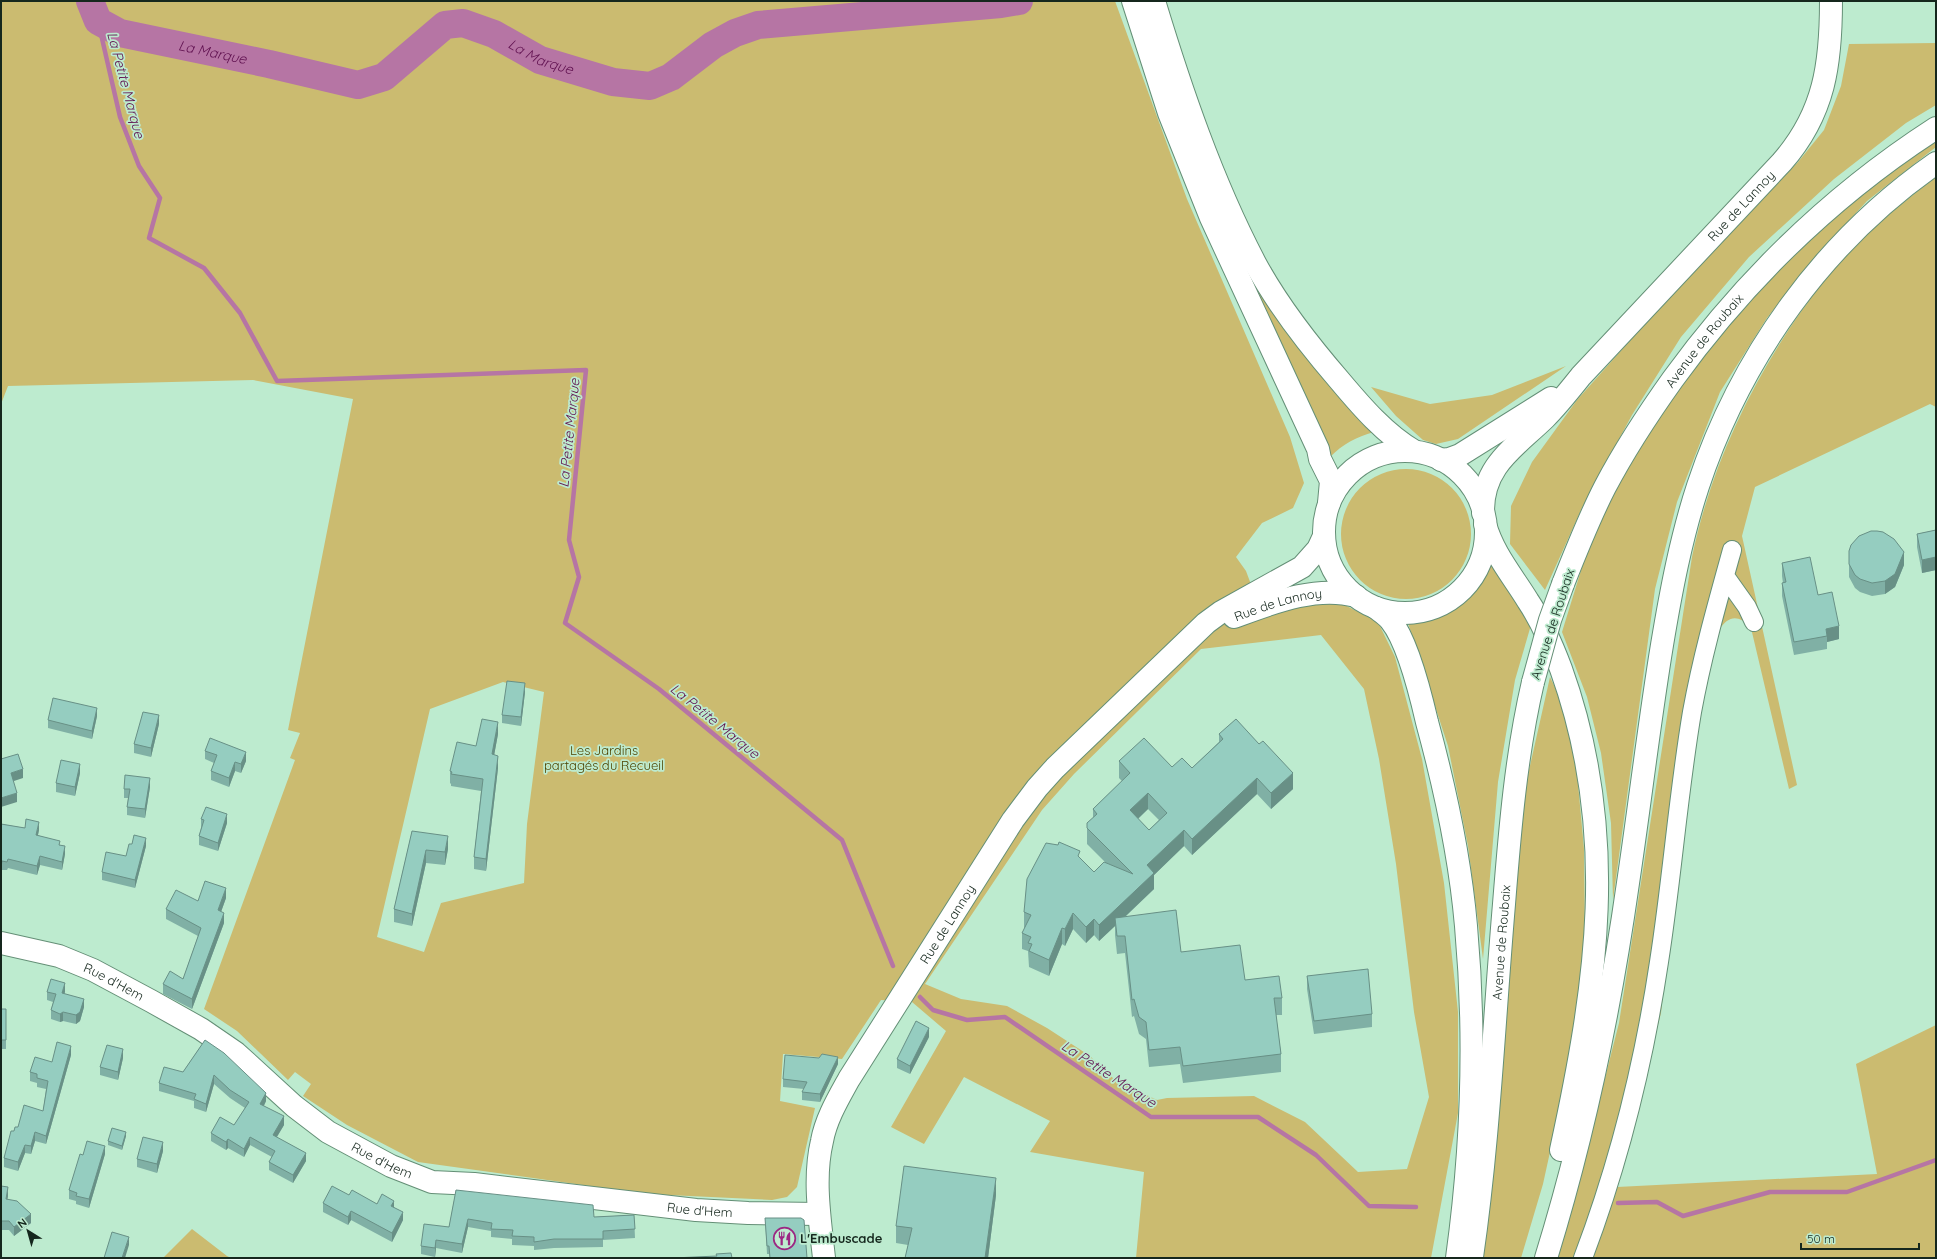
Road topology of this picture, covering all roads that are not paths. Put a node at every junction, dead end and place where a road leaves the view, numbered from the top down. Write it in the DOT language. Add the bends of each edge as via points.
graph roads {
  1 [pos="1132,1"];
  2 [pos="1154,1"];
  3 [pos="1831,1"];
  4 [pos="1936,128"];
  5 [pos="1936,163"];
  6 [pos="1581,376"];
  7 [pos="1414,451"];
  8 [pos="1441,460"];
  9 [pos="1329,503"];
  10 [pos="1484,518"];
  11 [pos="1324,536"];
  12 [pos="1732,550"];
  13 [pos="1725,576"];
  14 [pos="1356,596"];
  15 [pos="1376,608"];
  16 [pos="1754,622"];
  17 [pos="1184,645"];
  18 [pos="1,943"];
  19 [pos="820,1214"];
  20 [pos="824,1258"];
  21 [pos="1457,1258"];
  22 [pos="1472,1258"];
  23 [pos="1534,1258"];
  24 [pos="1546,1258"];
  25 [pos="1583,1258"];
  1 -- 9 [label="main road" via="1169,113 1211,218 1331,481"];
  2 -- 7 [label="main road" via="1197,129 1255,264 1284,310 1334,375 1392,436"];
  3 -- 6 [label="main road, Rue de Lannoy" via="1831,39 1826,74 1814,110 1797,144"];
  4 -- 22 [label="main road, Avenue de Roubaix, bridge" via="1891,157 1836,201 1780,253 1721,316 1624,452 1588,524 1563,584 1550,620 1523,725 1510,822 1484,1164"];
  5 -- 24 [label="main road" via="1893,195 1863,222 1798,296 1758,354 1741,385 1722,423 1698,487 1671,595 1650,717 1606,1025 1568,1185"];
  6 -- 8 [label="main road, Rue de Lannoy" via="1476,446 1454,458"];
  6 -- 10 [label="main road, Rue de Lannoy" via="1560,402 1496,466 1484,492"];
  7 -- 8 [label="main road"];
  7 -- 9 [label="main road" via="1392,452 1363,462 1339,484"];
  8 -- 10 [label="main road" via="1458,471 1471,486"];
  9 -- 11 [label="main road"];
  10 -- 15 [label="main road, Rue de Lannoy" via="1484,547 1479,564 1470,579 1454,596 1422,611 1399,612"];
  10 -- 23 [label="main road" via="1493,548 1540,621 1571,696 1590,775 1596,838 1597,914 1585,1037 1559,1161"];
  11 -- 14 [label="main road" via="1328,559 1333,570"];
  11 -- 17 [label="main road, Rue de Lannoy" via="1314,554 1302,567 1218,614"];
  12 -- 13 [label="street"];
  13 -- 16 [label="street" via="1747,607"];
  13 -- 25 [label="street" via="1711,625 1692,712 1660,960 1645,1040 1617,1155"];
  14 -- 15 [label="main road"];
  14 -- 17 [label="main road, Rue de Lannoy" via="1342,592 1318,592 1276,603 1234,617"];
  15 -- 21 [label="main road" via="1397,630 1418,690 1442,780 1463,899 1470,983 1471,1057 1469,1136"];
  17 -- 19 [label="main road, Rue de Lannoy" via="1078,744 1045,779 1013,820 852,1072 837,1101 828,1121 819,1157"];
  18 -- 19 [label="main road, Rue d'Hem" via="40,950 74,961 168,1010 236,1053 294,1106 328,1132 364,1153 420,1178 443,1184 474,1184 696,1210"];
  19 -- 20 [label="main road, Rue de Lannoy"];
}
